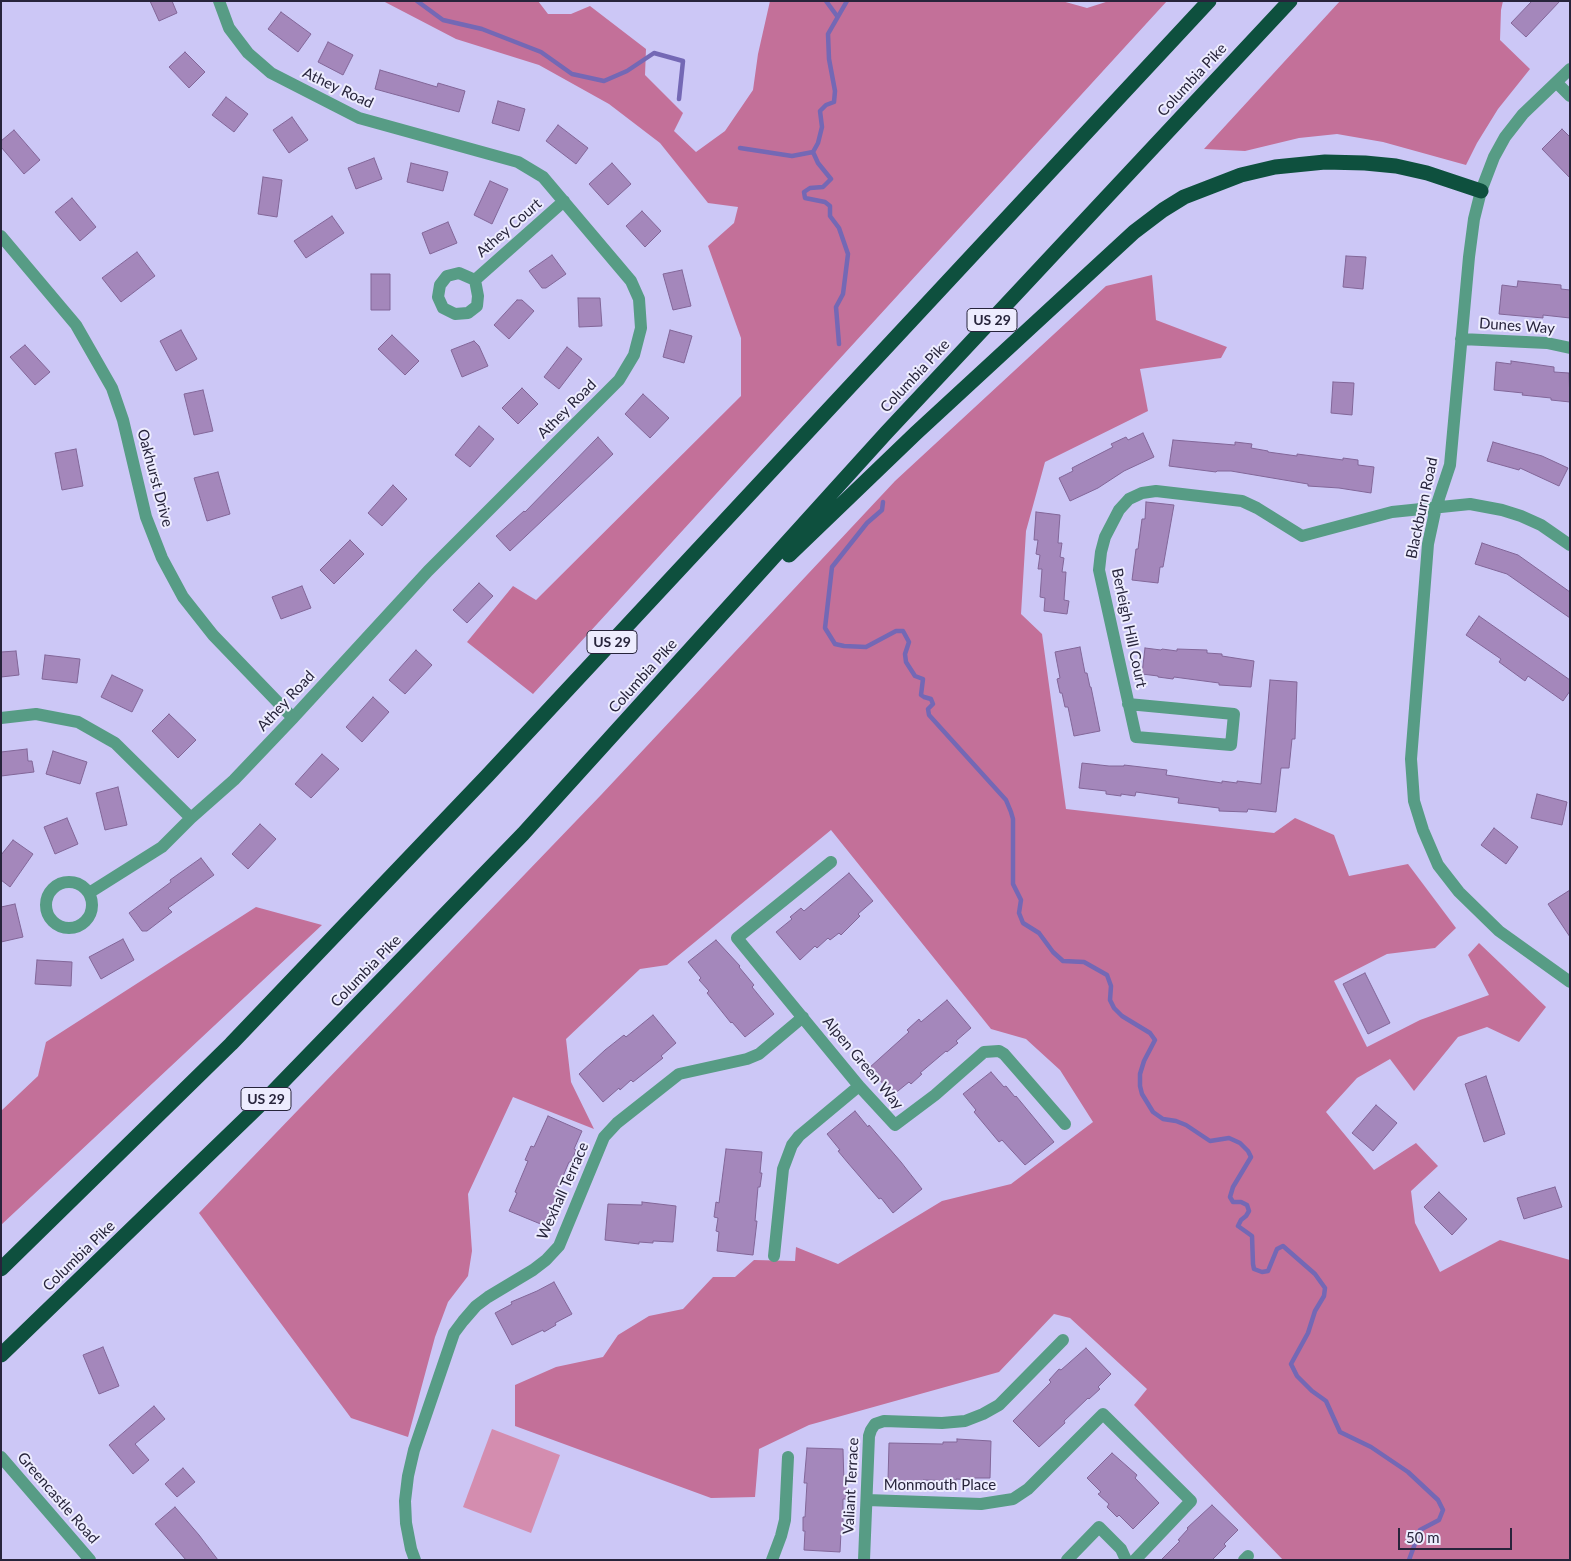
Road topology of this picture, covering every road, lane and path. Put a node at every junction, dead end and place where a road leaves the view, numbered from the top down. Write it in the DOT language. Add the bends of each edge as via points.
graph roads {
  1 [pos="219,1"];
  2 [pos="1209,1"];
  3 [pos="1290,1"];
  4 [pos="1570,69"];
  5 [pos="1557,82"];
  6 [pos="1570,96"];
  7 [pos="1481,191"];
  8 [pos="564,201"];
  9 [pos="1,236"];
  10 [pos="475,280"];
  11 [pos="1461,339"];
  12 [pos="1570,348"];
  13 [pos="1436,507"];
  14 [pos="1570,545"];
  15 [pos="697,643"];
  16 [pos="1128,704"];
  17 [pos="1,718"];
  18 [pos="293,718"];
  19 [pos="192,818"];
  20 [pos="831,862"];
  21 [pos="89,893"];
  22 [pos="1570,982"];
  23 [pos="803,1017"];
  24 [pos="859,1086"];
  25 [pos="1065,1124"];
  26 [pos="774,1256"];
  27 [pos="1,1269"];
  28 [pos="1063,1340"];
  29 [pos="1,1355"];
  30 [pos="1,1457"];
  31 [pos="788,1457"];
  32 [pos="867,1500"];
  33 [pos="90,1560"];
  34 [pos="415,1560"];
  35 [pos="772,1560"];
  36 [pos="864,1560"];
  37 [pos="1066,1560"];
  38 [pos="1126,1560"];
  39 [pos="1135,1560"];
  1 -- 8 [label="street, Athey Road" via="229,28 248,53 271,73 358,118 518,162 543,177"];
  2 -- 27 [label="highway, US 29" via="480,783 231,1044"];
  3 -- 15 [label="highway, Columbia Pike / US 29" via="886,433"];
  4 -- 5 [label="street, Blackburn Road"];
  5 -- 6 [label="street"];
  5 -- 7 [label="street, Blackburn Road" via="1523,114 1505,137"];
  7 -- 11 [label="street, Blackburn Road" via="1469,253"];
  7 -- 15 [label="highway" via="1396,166 1325,162 1275,167 1240,175 1184,197 1134,232 923,426"];
  8 -- 10 [label="street, Athey Court"];
  8 -- 18 [label="street, Athey Road" via="631,281 639,299 641,328 634,356 619,380 428,571"];
  9 -- 18 [label="street, Oakhurst Drive" via="76,325 112,388 146,517 162,558 183,596 213,635"];
  11 -- 12 [label="street, Dunes Way" via="1547,343"];
  11 -- 13 [label="street, Blackburn Road" via="1450,465"];
  13 -- 14 [label="street, Berleigh Hill Court" via="1470,504 1502,510 1541,525"];
  13 -- 16 [label="street, Berleigh Hill Court" via="1392,512 1302,536 1242,501 1156,492 1142,493 1129,499 1119,510 1105,537 1099,570"];
  13 -- 22 [label="street, Blackburn Road" via="1428,544 1416,680 1411,759 1414,801 1438,865 1459,892 1499,931"];
  15 -- 29 [label="highway, Columbia Pike / US 29" via="523,834 273,1092"];
  16 -- 16 [label="street, Berleigh Hill Court" via="1136,737 1231,745 1234,714"];
  17 -- 19 [label="street" via="36,714 78,722 115,743"];
  18 -- 19 [label="street, Athey Road" via="234,780"];
  19 -- 21 [label="street, Athey Road" via="162,847"];
  20 -- 23 [label="street, Alpen Green Way" via="737,938"];
  23 -- 24 [label="street, Alpen Green Way"];
  23 -- 34 [label="street, Wexhall Terrace" via="759,1054 679,1074 617,1123 604,1137 559,1246 539,1265 476,1306 454,1333 408,1476 406,1523"];
  24 -- 25 [label="street, Alpen Green Way" via="895,1125 984,1052 999,1051"];
  24 -- 26 [label="street" via="792,1145 783,1169"];
  28 -- 32 [label="street, Valiant Terrace" via="999,1405 983,1414 965,1421 875,1424 869,1436"];
  30 -- 33 [label="street, Greencastle Road"];
  31 -- 35 [label="street" via="785,1520"];
  32 -- 36 [label="street, Valiant Terrace"];
  32 -- 39 [label="street, Monmouth Place" via="981,1504 1013,1499 1028,1489 1103,1414 1192,1501"];
  37 -- 38 [label="street" via="1099,1527 1121,1548"];
}
